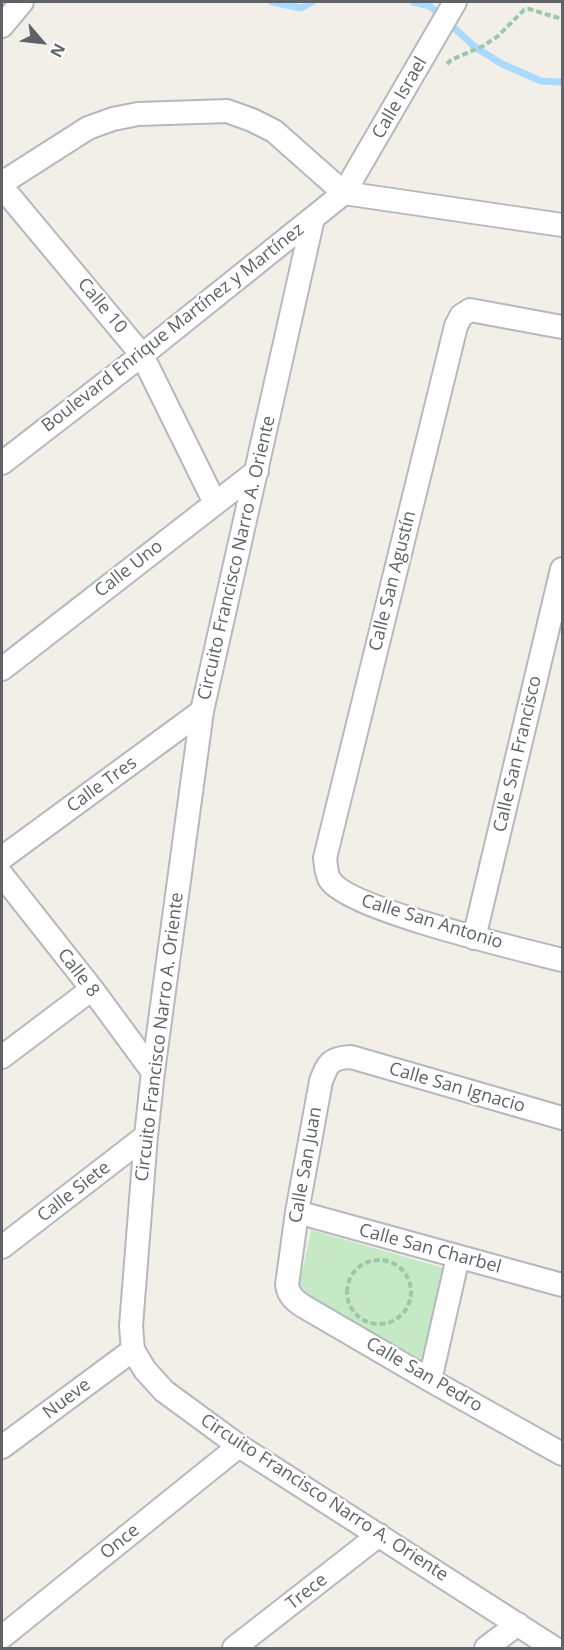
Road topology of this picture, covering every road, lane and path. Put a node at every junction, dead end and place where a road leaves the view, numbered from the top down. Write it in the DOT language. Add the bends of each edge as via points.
graph roads {
  1 [pos="22,2"];
  2 [pos="455,2"];
  3 [pos="562,20"];
  4 [pos="2,26"];
  5 [pos="446,66"];
  6 [pos="2,185"];
  7 [pos="344,193"];
  8 [pos="313,218"];
  9 [pos="562,225"];
  10 [pos="562,327"];
  11 [pos="142,355"];
  12 [pos="2,463"];
  13 [pos="257,471"];
  14 [pos="215,502"];
  15 [pos="562,569"];
  16 [pos="2,669"];
  17 [pos="202,711"];
  18 [pos="2,858"];
  19 [pos="325,858"];
  20 [pos="2,875"];
  21 [pos="474,938"];
  22 [pos="562,960"];
  23 [pos="92,989"];
  24 [pos="2,1057"];
  25 [pos="351,1057"];
  26 [pos="153,1072"];
  27 [pos="562,1118"];
  28 [pos="146,1136"];
  29 [pos="297,1212"];
  30 [pos="2,1247"];
  31 [pos="458,1257"];
  32 [pos="397,1265"];
  33 [pos="562,1285"];
  34 [pos="288,1292"];
  35 [pos="133,1350"];
  36 [pos="430,1380"];
  37 [pos="557,1445"];
  38 [pos="239,1446"];
  39 [pos="2,1447"];
  40 [pos="380,1535"];
  41 [pos="518,1624"];
  42 [pos="2,1637"];
  43 [pos="234,1648"];
  44 [pos="486,1648"];
  45 [pos="554,1648"];
  1 -- 4 [label="street"];
  2 -- 7 [label="street, Calle Israel"];
  3 -- 5 [label="path" via="524,10 490,41"];
  6 -- 7 [label="street" via="88,128 113,119 138,114 227,111 274,131"];
  6 -- 11 [label="street, Calle 10"];
  7 -- 8 [label="street, Boulevard Enrique Martínez y Martínez"];
  7 -- 9 [label="street"];
  8 -- 11 [label="street, Boulevard Enrique Martínez y Martínez"];
  8 -- 13 [label="street, Circuito Francisco Narro A. Oriente"];
  10 -- 19 [label="street, Calle San Agustín" via="470,310 456,326"];
  11 -- 12 [label="street, Boulevard Enrique Martínez y Martínez"];
  11 -- 14 [label="street, Calle 10"];
  13 -- 14 [label="street, Calle Uno"];
  13 -- 17 [label="street, Circuito Francisco Narro A. Oriente"];
  14 -- 16 [label="street, Calle Uno"];
  15 -- 21 [label="street, Calle San Francisco"];
  17 -- 18 [label="street, Calle Tres"];
  17 -- 26 [label="street, Circuito Francisco Narro A. Oriente"];
  19 -- 21 [label="street, Calle San Antonio" via="329,879 358,900"];
  20 -- 23 [label="street, Calle 8"];
  21 -- 22 [label="street, Calle San Antonio"];
  23 -- 24 [label="street"];
  23 -- 26 [label="street, Calle 8"];
  25 -- 27 [label="street, Calle San Ignacio"];
  25 -- 29 [label="street, Calle San Juan" via="337,1058 327,1065 321,1081"];
  26 -- 28 [label="street, Circuito Francisco Narro A. Oriente"];
  28 -- 30 [label="street, Calle Siete"];
  28 -- 35 [label="street, Circuito Francisco Narro A. Oriente" via="131,1326"];
  29 -- 31 [label="street, Calle San Charbel"];
  29 -- 34 [label="street, Calle San Juan"];
  31 -- 33 [label="street, Calle San Charbel"];
  31 -- 36 [label="street"];
  32 -- 32 [label="path" via="410,1282 411,1293 404,1312 385,1323 364,1321 350,1306 347,1296 351,1276 377,1259"];
  34 -- 36 [label="street, Calle San Pedro" via="303,1306"];
  35 -- 38 [label="street, Circuito Francisco Narro A. Oriente" via="164,1390"];
  35 -- 39 [label="street, Nueve"];
  36 -- 37 [label="street, Calle San Pedro"];
  38 -- 40 [label="street, Circuito Francisco Narro A. Oriente"];
  38 -- 42 [label="street, Once"];
  40 -- 41 [label="street, Circuito Francisco Narro A. Oriente"];
  40 -- 43 [label="street, Trece"];
  41 -- 44 [label="street"];
  41 -- 45 [label="street, Circuito Francisco Narro A. Oriente"];
}
